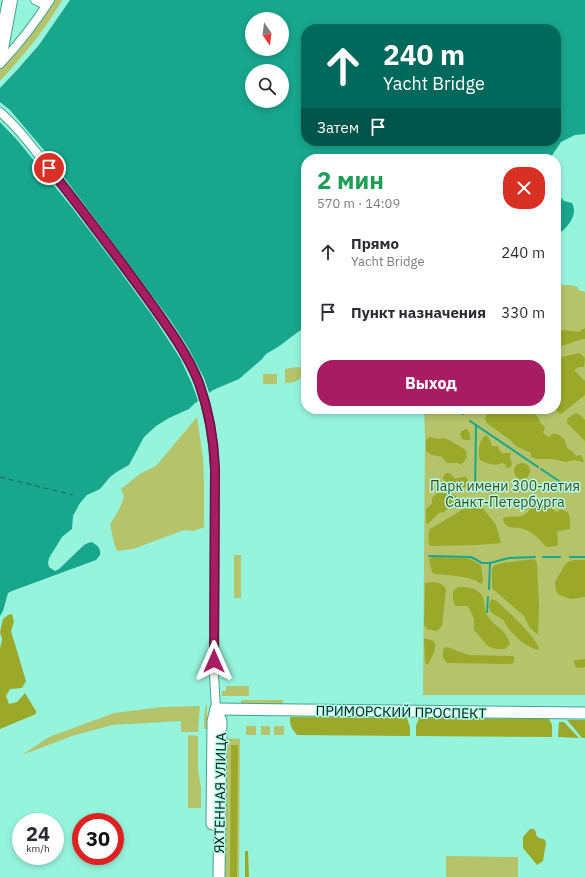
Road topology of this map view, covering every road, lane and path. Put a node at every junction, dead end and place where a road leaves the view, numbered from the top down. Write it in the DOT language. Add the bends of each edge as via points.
graph roads {
  1 [pos="10,0"];
  2 [pos="35,0"];
  3 [pos="48,2"];
  4 [pos="0,54"];
  5 [pos="0,64"];
  6 [pos="0,112"];
  7 [pos="216,709"];
  8 [pos="585,713"];
  9 [pos="212,877"];
  10 [pos="219,877"];
  1 -- 4 [label="highway"];
  2 -- 3 [label="street"];
  3 -- 5 [label="street" via="36,21"];
  6 -- 7 [label="street, ЯХТЕННАЯ УЛИЦА" via="49,168 126,269 168,328 199,383 214,443"];
  7 -- 8 [label="street, ПРИМОРСКИЙ ПРОСПЕКТ"];
  7 -- 9 [label="street, ЯХТЕННАЯ УЛИЦА" via="213,721"];
  7 -- 10 [label="street, ЯХТЕННАЯ УЛИЦА" via="221,721"];
}
